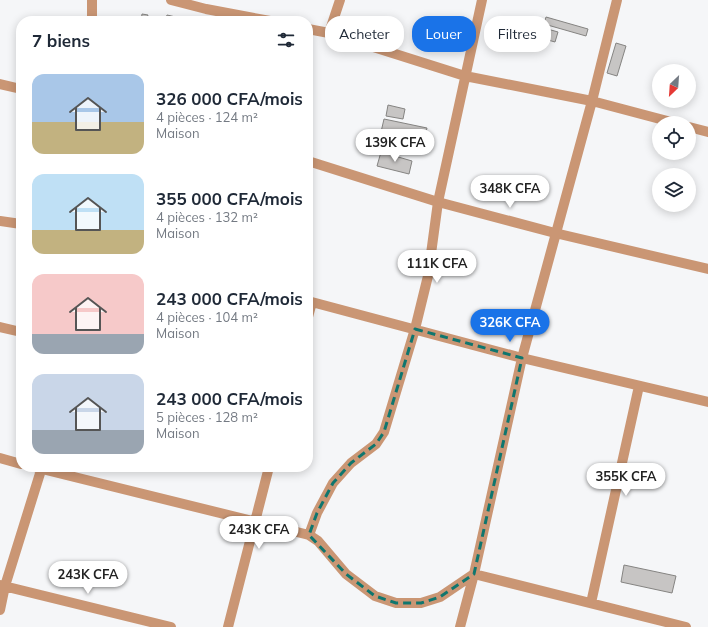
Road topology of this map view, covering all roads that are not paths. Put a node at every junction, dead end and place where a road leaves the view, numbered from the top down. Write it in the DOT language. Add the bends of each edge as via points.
graph roads {
  1 [pos="92,0"];
  2 [pos="171,0"];
  3 [pos="340,0"];
  4 [pos="482,0"];
  5 [pos="617,0"];
  6 [pos="92,16"];
  7 [pos="245,16"];
  8 [pos="335,16"];
  9 [pos="313,29"];
  10 [pos="325,32"];
  11 [pos="390,52"];
  12 [pos="465,76"];
  13 [pos="0,84"];
  14 [pos="16,88"];
  15 [pos="592,101"];
  16 [pos="652,117"];
  17 [pos="696,129"];
  18 [pos="708,132"];
  19 [pos="313,163"];
  20 [pos="438,202"];
  21 [pos="0,220"];
  22 [pos="16,223"];
  23 [pos="555,233"];
  24 [pos="708,269"];
  25 [pos="313,303"];
  26 [pos="0,327"];
  27 [pos="415,329"];
  28 [pos="16,331"];
  29 [pos="522,358"];
  30 [pos="639,386"];
  31 [pos="708,402"];
  32 [pos="0,458"];
  33 [pos="16,463"];
  34 [pos="38,472"];
  35 [pos="55,472"];
  36 [pos="268,472"];
  37 [pos="255,522"];
  38 [pos="309,535"];
  39 [pos="474,574"];
  40 [pos="3,586"];
  41 [pos="591,603"];
  42 [pos="0,610"];
  43 [pos="170,627"];
  44 [pos="228,627"];
  45 [pos="460,627"];
  46 [pos="686,627"];
  1 -- 6 [label="street"];
  2 -- 7 [label="street"];
  3 -- 8 [label="street"];
  4 -- 12 [label="street"];
  5 -- 15 [label="street"];
  9 -- 10 [label="street"];
  11 -- 12 [label="street"];
  12 -- 15 [label="street"];
  12 -- 20 [label="street"];
  13 -- 14 [label="street"];
  15 -- 16 [label="street"];
  15 -- 23 [label="street"];
  17 -- 18 [label="street"];
  19 -- 20 [label="street"];
  20 -- 23 [label="street"];
  20 -- 27 [label="street" via="428,276"];
  21 -- 22 [label="street"];
  23 -- 24 [label="street"];
  23 -- 29 [label="street"];
  25 -- 27 [label="street"];
  26 -- 28 [label="street"];
  27 -- 29 [label="street"];
  27 -- 38 [label="street" via="384,432 376,444 351,463 333,483 316,513"];
  29 -- 30 [label="street"];
  29 -- 39 [label="street"];
  30 -- 31 [label="street"];
  30 -- 41 [label="street"];
  32 -- 33 [label="street"];
  34 -- 40 [label="street"];
  35 -- 37 [label="street"];
  36 -- 37 [label="street"];
  37 -- 38 [label="street"];
  37 -- 44 [label="street"];
  38 -- 39 [label="street" via="318,541 346,574 375,596 396,603 421,603 440,597"];
  39 -- 41 [label="street"];
  39 -- 45 [label="street"];
  40 -- 42 [label="street"];
  40 -- 43 [label="street"];
  41 -- 46 [label="street"];
}
